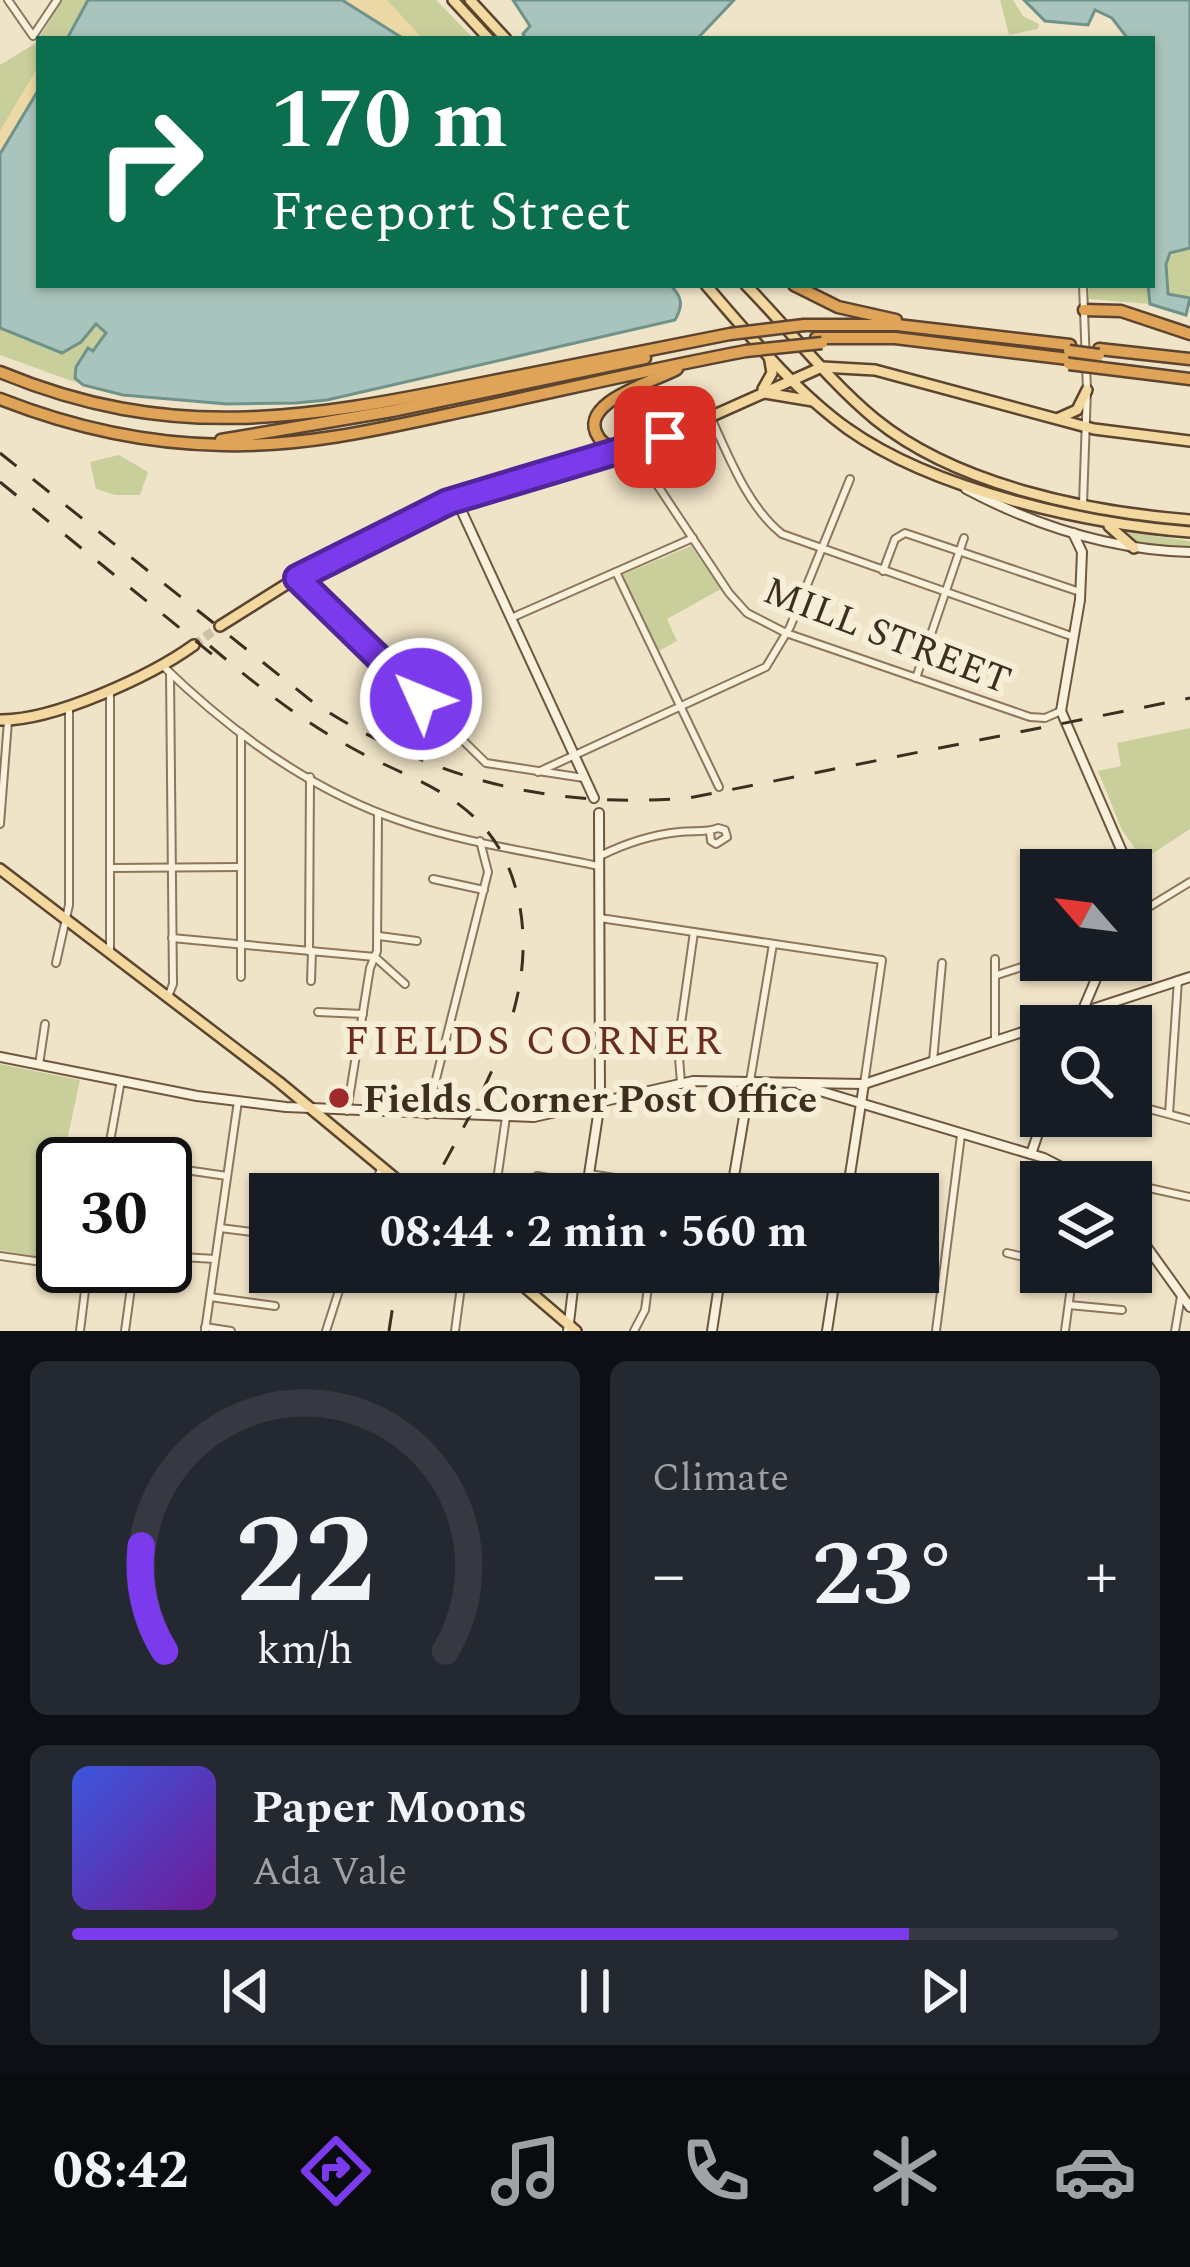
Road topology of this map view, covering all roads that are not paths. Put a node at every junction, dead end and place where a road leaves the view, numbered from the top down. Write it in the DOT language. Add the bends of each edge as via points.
graph roads {
  1 [pos="8,0"];
  2 [pos="57,0"];
  3 [pos="453,0"];
  4 [pos="470,0"];
  5 [pos="486,36"];
  6 [pos="503,36"];
  7 [pos="709,288"];
  8 [pos="749,288"];
  9 [pos="800,288"];
  10 [pos="1083,288"];
  11 [pos="1084,310"];
  12 [pos="916,326"];
  13 [pos="813,334"];
  14 [pos="1190,334"];
  15 [pos="738,343"];
  16 [pos="766,350"];
  17 [pos="1069,355"];
  18 [pos="1100,359"];
  19 [pos="690,362"];
  20 [pos="822,367"];
  21 [pos="1190,369"];
  22 [pos="0,372"];
  23 [pos="792,378"];
  24 [pos="1087,389"];
  25 [pos="760,393"];
  26 [pos="0,399"];
  27 [pos="815,401"];
  28 [pos="710,417"];
  29 [pos="1056,418"];
  30 [pos="242,420"];
  31 [pos="317,422"];
  32 [pos="1086,426"];
  33 [pos="595,428"];
  34 [pos="1190,441"];
  35 [pos="201,445"];
  36 [pos="640,445"];
  37 [pos="625,449"];
  38 [pos="596,457"];
  39 [pos="943,478"];
  40 [pos="850,479"];
  41 [pos="456,500"];
  42 [pos="1083,504"];
  43 [pos="1088,518"];
  44 [pos="1190,520"];
  45 [pos="1190,532"];
  46 [pos="1073,533"];
  47 [pos="693,538"];
  48 [pos="964,538"];
  49 [pos="1102,542"];
  50 [pos="1134,548"];
  51 [pos="821,550"];
  52 [pos="960,552"];
  53 [pos="1082,552"];
  54 [pos="1190,552"];
  55 [pos="883,571"];
  56 [pos="616,572"];
  57 [pos="297,578"];
  58 [pos="1080,592"];
  59 [pos="945,593"];
  60 [pos="511,619"];
  61 [pos="220,626"];
  62 [pos="786,632"];
  63 [pos="1074,637"];
  64 [pos="194,645"];
  65 [pos="166,670"];
  66 [pos="916,678"];
  67 [pos="110,690"];
  68 [pos="68,704"];
  69 [pos="681,707"];
  70 [pos="1061,711"];
  71 [pos="4,720"];
  72 [pos="241,733"];
  73 [pos="574,756"];
  74 [pos="538,772"];
  75 [pos="310,777"];
  76 [pos="584,778"];
  77 [pos="719,787"];
  78 [pos="594,798"];
  79 [pos="378,812"];
  80 [pos="599,813"];
  81 [pos="0,824"];
  82 [pos="710,832"];
  83 [pos="480,841"];
  84 [pos="1120,849"];
  85 [pos="600,861"];
  86 [pos="240,867"];
  87 [pos="0,868"];
  88 [pos="112,868"];
  89 [pos="172,868"];
  90 [pos="433,879"];
  91 [pos="1190,882"];
  92 [pos="484,890"];
  93 [pos="1152,905"];
  94 [pos="600,918"];
  95 [pos="65,919"];
  96 [pos="694,932"];
  97 [pos="377,936"];
  98 [pos="172,938"];
  99 [pos="417,941"];
  100 [pos="241,944"];
  101 [pos="773,944"];
  102 [pos="310,951"];
  103 [pos="110,953"];
  104 [pos="375,957"];
  105 [pos="995,959"];
  106 [pos="56,963"];
  107 [pos="941,964"];
  108 [pos="1020,968"];
  109 [pos="997,975"];
  110 [pos="1190,976"];
  111 [pos="241,977"];
  112 [pos="1178,980"];
  113 [pos="311,981"];
  114 [pos="405,984"];
  115 [pos="168,997"];
  116 [pos="685,998"];
  117 [pos="699,1001"];
  118 [pos="1103,1005"];
  119 [pos="318,1012"];
  120 [pos="363,1014"];
  121 [pos="45,1024"];
  122 [pos="1020,1032"];
  123 [pos="994,1041"];
  124 [pos="0,1057"];
  125 [pos="933,1061"];
  126 [pos="39,1065"];
  127 [pos="121,1080"];
  128 [pos="750,1081"];
  129 [pos="787,1082"];
  130 [pos="681,1083"];
  131 [pos="838,1083"];
  132 [pos="864,1084"];
  133 [pos="238,1102"];
  134 [pos="600,1102"];
  135 [pos="860,1103"];
  136 [pos="314,1109"];
  137 [pos="1152,1110"];
  138 [pos="347,1112"];
  139 [pos="1169,1114"];
  140 [pos="427,1115"];
  141 [pos="506,1117"];
  142 [pos="1190,1120"];
  143 [pos="961,1135"];
  144 [pos="111,1137"];
  145 [pos="1036,1137"];
  146 [pos="1030,1154"];
  147 [pos="1052,1161"];
  148 [pos="382,1166"];
  149 [pos="192,1171"];
  150 [pos="379,1173"];
  151 [pos="390,1173"];
  152 [pos="498,1173"];
  153 [pos="590,1173"];
  154 [pos="735,1173"];
  155 [pos="850,1173"];
  156 [pos="227,1176"];
  157 [pos="1152,1189"];
  158 [pos="1190,1197"];
  159 [pos="220,1228"];
  160 [pos="249,1232"];
  161 [pos="1007,1253"];
  162 [pos="1152,1255"];
  163 [pos="0,1256"];
  164 [pos="1020,1256"];
  165 [pos="192,1257"];
  166 [pos="215,1258"];
  167 [pos="36,1261"];
  168 [pos="85,1293"];
  169 [pos="130,1293"];
  170 [pos="338,1293"];
  171 [pos="460,1293"];
  172 [pos="531,1293"];
  173 [pos="574,1293"];
  174 [pos="647,1293"];
  175 [pos="718,1293"];
  176 [pos="833,1293"];
  177 [pos="1070,1293"];
  178 [pos="1181,1296"];
  179 [pos="210,1297"];
  180 [pos="1069,1305"];
  181 [pos="275,1306"];
  182 [pos="1190,1307"];
  183 [pos="1122,1310"];
  184 [pos="205,1329"];
  185 [pos="571,1329"];
  186 [pos="80,1331"];
  187 [pos="125,1331"];
  188 [pos="231,1331"];
  189 [pos="326,1331"];
  190 [pos="455,1331"];
  191 [pos="634,1331"];
  192 [pos="712,1331"];
  193 [pos="827,1331"];
  194 [pos="937,1331"];
  195 [pos="1065,1331"];
  196 [pos="1174,1331"];
  1 -- 2 [label="street" via="32,36"];
  3 -- 5 [label="main road"];
  4 -- 6 [label="main road"];
  7 -- 16 [label="main road"];
  8 -- 20 [label="main road"];
  9 -- 12 [label="highway" via="838,307"];
  10 -- 11 [label="street"];
  11 -- 14 [label="highway" via="1131,313"];
  11 -- 24 [label="street"];
  12 -- 13 [label="highway"];
  12 -- 17 [label="highway"];
  13 -- 15 [label="highway, bridge"];
  13 -- 15 [label="highway, bridge"];
  13 -- 17 [label="highway"];
  13 -- 17 [label="highway" via="913,332"];
  15 -- 19 [label="highway"];
  15 -- 30 [label="highway" via="337,412"];
  15 -- 31 [label="highway"];
  16 -- 23 [label="main road"];
  16 -- 25 [label="main road" via="772,373"];
  17 -- 18 [label="highway, bridge"];
  17 -- 18 [label="highway, bridge"];
  18 -- 21 [label="highway"];
  18 -- 21 [label="highway"];
  19 -- 33 [label="highway" via="613,398"];
  19 -- 35 [label="highway" via="336,437"];
  20 -- 23 [label="main road"];
  20 -- 29 [label="main road" via="884,372"];
  20 -- 42 [label="main road" via="875,419 932,456"];
  22 -- 30 [label="highway" via="123,410"];
  23 -- 25 [label="main road"];
  23 -- 27 [label="main road"];
  24 -- 29 [label="main road" via="1075,412"];
  24 -- 32 [label="street"];
  25 -- 27 [label="main road"];
  25 -- 28 [label="main road"];
  26 -- 35 [label="highway" via="91,428"];
  27 -- 39 [label="main road" via="875,446"];
  28 -- 36 [label="main road"];
  28 -- 51 [label="street" via="771,524"];
  29 -- 32 [label="main road"];
  30 -- 31 [label="highway"];
  31 -- 35 [label="highway"];
  32 -- 34 [label="main road"];
  32 -- 42 [label="street"];
  33 -- 37 [label="highway" via="607,445"];
  33 -- 38 [label="highway"];
  36 -- 37 [label="main road"];
  36 -- 47 [label="street, MILL STREET"];
  37 -- 38 [label="main road"];
  38 -- 41 [label="main road"];
  39 -- 43 [label="main road"];
  39 -- 46 [label="main road"];
  40 -- 51 [label="street"];
  41 -- 57 [label="main road"];
  41 -- 60 [label="main road"];
  42 -- 44 [label="main road"];
  43 -- 45 [label="main road"];
  43 -- 50 [label="main road" via="1115,528"];
  46 -- 49 [label="main road"];
  46 -- 53 [label="main road"];
  47 -- 56 [label="street"];
  47 -- 62 [label="street, MILL STREET" via="738,605"];
  48 -- 52 [label="street"];
  49 -- 50 [label="main road"];
  49 -- 53 [label="main road"];
  50 -- 54 [label="main road"];
  51 -- 55 [label="street"];
  51 -- 62 [label="street"];
  52 -- 55 [label="street" via="901,534"];
  52 -- 58 [label="street"];
  52 -- 59 [label="street"];
  53 -- 58 [label="main road"];
  55 -- 59 [label="street"];
  56 -- 60 [label="street"];
  56 -- 69 [label="street"];
  57 -- 61 [label="main road"];
  57 -- 74 [label="street" via="486,763"];
  58 -- 63 [label="main road"];
  59 -- 63 [label="street"];
  59 -- 66 [label="street"];
  60 -- 73 [label="main road"];
  62 -- 66 [label="street, MILL STREET"];
  62 -- 69 [label="street" via="764,669"];
  63 -- 70 [label="main road"];
  64 -- 65 [label="main road"];
  65 -- 67 [label="main road"];
  65 -- 72 [label="street"];
  65 -- 89 [label="street"];
  66 -- 70 [label="street, MILL STREET" via="1032,718"];
  67 -- 68 [label="main road"];
  67 -- 88 [label="street"];
  68 -- 71 [label="main road"];
  68 -- 95 [label="street"];
  69 -- 73 [label="street"];
  69 -- 77 [label="street"];
  70 -- 84 [label="main road"];
  71 -- 81 [label="street"];
  72 -- 75 [label="street"];
  72 -- 86 [label="street"];
  73 -- 74 [label="street"];
  73 -- 76 [label="main road"];
  74 -- 76 [label="street"];
  75 -- 79 [label="street"];
  75 -- 102 [label="street"];
  76 -- 78 [label="main road"];
  79 -- 83 [label="street"];
  79 -- 97 [label="street"];
  80 -- 85 [label="main road"];
  82 -- 85 [label="street" via="641,838"];
  83 -- 85 [label="street"];
  83 -- 92 [label="street"];
  85 -- 94 [label="main road"];
  86 -- 89 [label="street"];
  86 -- 100 [label="street"];
  87 -- 95 [label="main road"];
  88 -- 89 [label="street"];
  88 -- 103 [label="street"];
  89 -- 98 [label="street"];
  90 -- 92 [label="street"];
  91 -- 93 [label="street"];
  92 -- 140 [label="street"];
  94 -- 96 [label="street"];
  94 -- 134 [label="main road"];
  95 -- 103 [label="main road"];
  95 -- 106 [label="street"];
  96 -- 101 [label="street"];
  96 -- 116 [label="street"];
  97 -- 99 [label="street"];
  97 -- 104 [label="street"];
  98 -- 100 [label="street"];
  98 -- 115 [label="street"];
  100 -- 102 [label="street"];
  100 -- 111 [label="street"];
  101 -- 128 [label="street"];
  101 -- 132 [label="street" via="882,960"];
  102 -- 104 [label="street"];
  102 -- 113 [label="street"];
  103 -- 115 [label="main road"];
  104 -- 114 [label="street"];
  104 -- 120 [label="street"];
  105 -- 109 [label="street"];
  107 -- 125 [label="street"];
  108 -- 109 [label="street"];
  109 -- 123 [label="street"];
  110 -- 112 [label="main road"];
  112 -- 118 [label="main road"];
  112 -- 139 [label="street"];
  115 -- 136 [label="main road"];
  116 -- 117 [label="street"];
  116 -- 130 [label="street"];
  119 -- 120 [label="street"];
  120 -- 138 [label="street"];
  121 -- 126 [label="street"];
  122 -- 123 [label="main road"];
  123 -- 125 [label="main road"];
  124 -- 126 [label="main road"];
  125 -- 132 [label="main road"];
  126 -- 127 [label="main road"];
  127 -- 133 [label="main road"];
  127 -- 144 [label="street"];
  128 -- 129 [label="main road"];
  128 -- 130 [label="main road"];
  128 -- 154 [label="main road"];
  129 -- 131 [label="main road"];
  129 -- 135 [label="main road"];
  130 -- 134 [label="main road"];
  131 -- 132 [label="main road"];
  131 -- 135 [label="main road"];
  132 -- 135 [label="main road"];
  133 -- 136 [label="main road"];
  133 -- 156 [label="street"];
  134 -- 141 [label="main road"];
  134 -- 153 [label="main road"];
  135 -- 143 [label="main road"];
  135 -- 155 [label="main road"];
  136 -- 138 [label="main road"];
  136 -- 148 [label="main road"];
  137 -- 139 [label="street"];
  138 -- 140 [label="main road"];
  139 -- 142 [label="street"];
  140 -- 141 [label="main road"];
  141 -- 152 [label="street"];
  143 -- 146 [label="main road"];
  143 -- 194 [label="street"];
  145 -- 146 [label="main road"];
  146 -- 147 [label="main road"];
  148 -- 150 [label="street"];
  148 -- 151 [label="main road"];
  149 -- 156 [label="street"];
  156 -- 159 [label="street"];
  157 -- 158 [label="street"];
  159 -- 160 [label="street"];
  159 -- 166 [label="street"];
  161 -- 164 [label="street"];
  162 -- 178 [label="main road"];
  163 -- 167 [label="street"];
  165 -- 166 [label="street"];
  166 -- 179 [label="street"];
  168 -- 186 [label="street"];
  169 -- 187 [label="street"];
  170 -- 189 [label="street"];
  171 -- 190 [label="street"];
  172 -- 185 [label="main road"];
  173 -- 185 [label="main road"];
  174 -- 191 [label="street"];
  175 -- 192 [label="main road"];
  176 -- 193 [label="main road"];
  177 -- 180 [label="street"];
  178 -- 182 [label="main road"];
  178 -- 196 [label="street"];
  179 -- 181 [label="street"];
  179 -- 184 [label="street"];
  180 -- 183 [label="street"];
  180 -- 195 [label="street"];
  184 -- 188 [label="street"];
}
